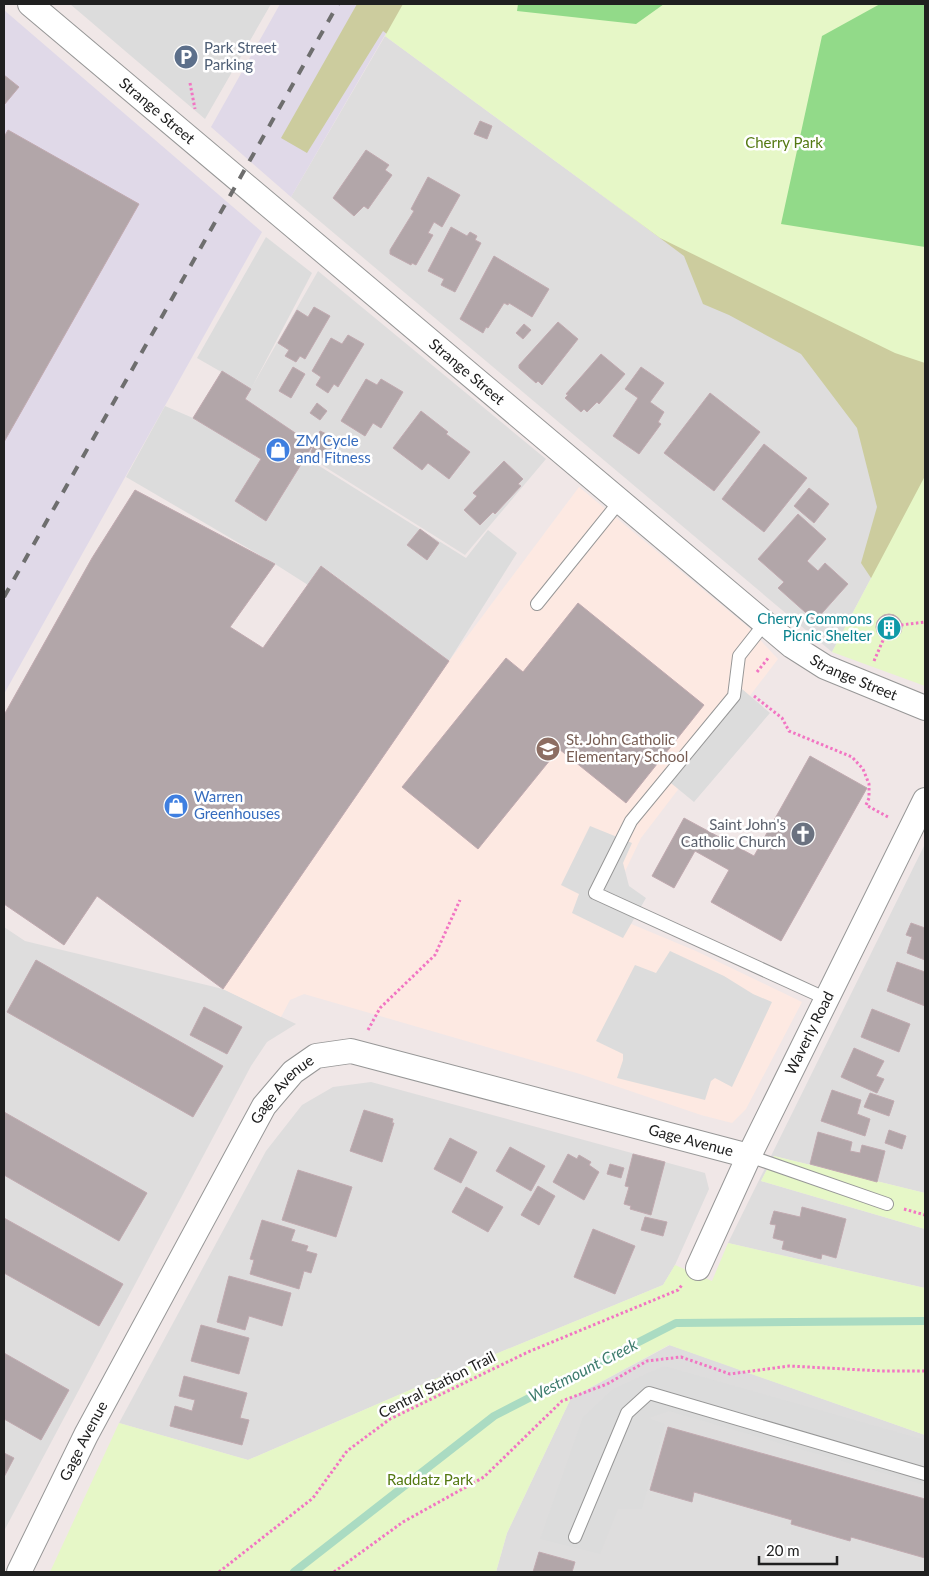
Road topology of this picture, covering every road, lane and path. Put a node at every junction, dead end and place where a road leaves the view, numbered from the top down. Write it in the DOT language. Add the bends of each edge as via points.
graph roads {
  1 [pos="30,4"];
  2 [pos="190,83"];
  3 [pos="195,117"];
  4 [pos="620,501"];
  5 [pos="537,604"];
  6 [pos="925,622"];
  7 [pos="765,623"];
  8 [pos="901,625"];
  9 [pos="884,638"];
  10 [pos="773,653"];
  11 [pos="874,662"];
  12 [pos="755,674"];
  13 [pos="749,690"];
  14 [pos="925,708"];
  15 [pos="925,800"];
  16 [pos="892,820"];
  17 [pos="460,900"];
  18 [pos="827,999"];
  19 [pos="351,1050"];
  20 [pos="749,1156"];
  21 [pos="887,1204"];
  22 [pos="698,1268"];
  23 [pos="925,1474"];
  24 [pos="575,1537"];
  25 [pos="19,1572"];
  26 [pos="220,1572"];
  1 -- 4 [label="street, Strange Street"];
  2 -- 3 [label="path"];
  4 -- 5 [label="lane"];
  4 -- 7 [label="street, Strange Street"];
  6 -- 8 [label="path"];
  7 -- 14 [label="street, Strange Street" via="792,646 825,667"];
  7 -- 18 [label="lane" via="739,656 734,696 631,821 595,893"];
  9 -- 11 [label="path"];
  10 -- 12 [label="path"];
  13 -- 16 [label="path" via="757,701 782,718 789,731 852,757 870,784 866,805"];
  15 -- 18 [label="street, Waverly Road"];
  17 -- 19 [label="path" via="435,955 380,1008"];
  18 -- 20 [label="street, Waverly Road"];
  19 -- 20 [label="street, Gage Avenue"];
  19 -- 25 [label="street, Gage Avenue" via="316,1056 292,1072 264,1106 86,1435"];
  20 -- 21 [label="lane, Gage Avenue"];
  20 -- 22 [label="street, Waverly Road"];
  22 -- 26 [label="path, Central Station Trail" via="678,1290 528,1352 390,1419 347,1451 313,1498"];
  23 -- 24 [label="lane" via="649,1393 628,1412"];
}
